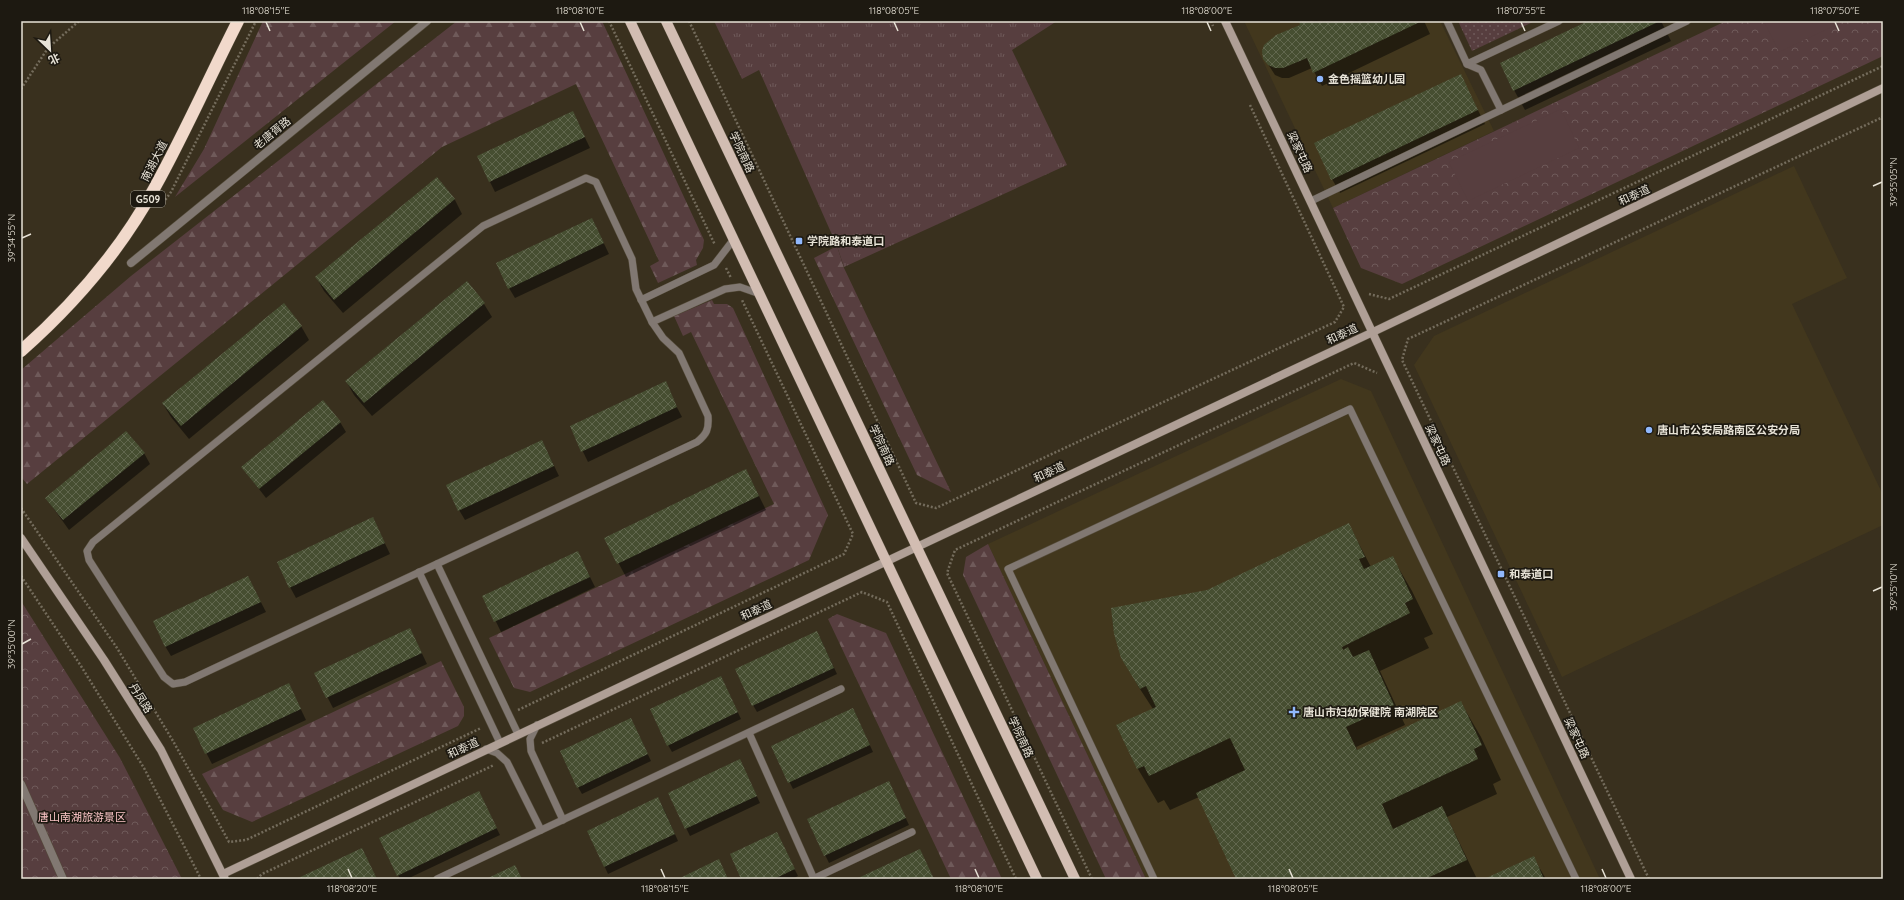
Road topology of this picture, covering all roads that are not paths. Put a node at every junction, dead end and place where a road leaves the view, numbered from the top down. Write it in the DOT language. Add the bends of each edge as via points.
graph roads {
  1 [pos="238,21"];
  2 [pos="427,21"];
  3 [pos="630,21"];
  4 [pos="666,21"];
  5 [pos="1225,21"];
  6 [pos="1447,21"];
  7 [pos="1559,21"];
  8 [pos="1687,21"];
  9 [pos="1467,64"];
  10 [pos="1883,88"];
  11 [pos="1501,110"];
  12 [pos="1311,201"];
  13 [pos="734,239"];
  14 [pos="131,263"];
  15 [pos="760,294"];
  16 [pos="642,300"];
  17 [pos="652,322"];
  18 [pos="1373,332"];
  19 [pos="21,351"];
  20 [pos="21,538"];
  21 [pos="917,546"];
  22 [pos="887,560"];
  23 [pos="437,564"];
  24 [pos="419,572"];
  25 [pos="841,689"];
  26 [pos="537,725"];
  27 [pos="749,733"];
  28 [pos="518,734"];
  29 [pos="500,743"];
  30 [pos="486,749"];
  31 [pos="21,784"];
  32 [pos="563,820"];
  33 [pos="541,830"];
  34 [pos="912,832"];
  35 [pos="224,876"];
  36 [pos="63,879"];
  37 [pos="437,879"];
  38 [pos="813,879"];
  39 [pos="1037,879"];
  40 [pos="1075,879"];
  41 [pos="1154,879"];
  42 [pos="1576,879"];
  43 [pos="1631,879"];
  1 -- 19 [label="highway, 南湖大道 / G509" via="155,187 126,233 87,283"];
  2 -- 14 [label="street, 老唐胥路"];
  3 -- 13 [label="main road"];
  4 -- 21 [label="main road, 学院南路"];
  5 -- 12 [label="street, 梁家屯路"];
  6 -- 9 [label="lane"];
  7 -- 9 [label="lane"];
  8 -- 11 [label="lane"];
  9 -- 11 [label="lane" via="1481,70"];
  10 -- 18 [label="street, 和泰道"];
  11 -- 12 [label="lane"];
  12 -- 18 [label="street, 梁家屯路"];
  13 -- 15 [label="main road"];
  13 -- 16 [label="lane" via="714,264"];
  15 -- 17 [label="lane" via="740,287 725,289"];
  15 -- 22 [label="main road"];
  16 -- 17 [label="lane"];
  16 -- 24 [label="lane" via="636,288 632,259 596,182 586,178 483,226 93,542 87,551 89,560 164,677 173,684 185,682"];
  17 -- 23 [label="lane" via="663,338 679,353 708,416 706,434 697,442"];
  18 -- 21 [label="street, 和泰道"];
  18 -- 43 [label="street, 梁家屯路"];
  20 -- 35 [label="street, 丹凤路" via="104,660 160,750"];
  21 -- 22 [label="street, 和泰道"];
  21 -- 40 [label="main road, 学院南路"];
  22 -- 26 [label="street, 和泰道"];
  22 -- 39 [label="main road"];
  23 -- 24 [label="lane"];
  23 -- 28 [label="lane"];
  24 -- 29 [label="lane"];
  25 -- 27 [label="lane"];
  26 -- 28 [label="street, 和泰道"];
  26 -- 32 [label="lane" via="530,739 531,748"];
  27 -- 32 [label="lane"];
  27 -- 38 [label="lane"];
  28 -- 29 [label="street, 和泰道"];
  29 -- 30 [label="street, 和泰道"];
  30 -- 33 [label="lane" via="497,753 505,760"];
  30 -- 35 [label="street, 和泰道"];
  31 -- 36 [label="street"];
  32 -- 33 [label="lane"];
  33 -- 37 [label="lane"];
  34 -- 38 [label="lane"];
  41 -- 42 [label="lane" via="1008,569 1350,409"];
}
